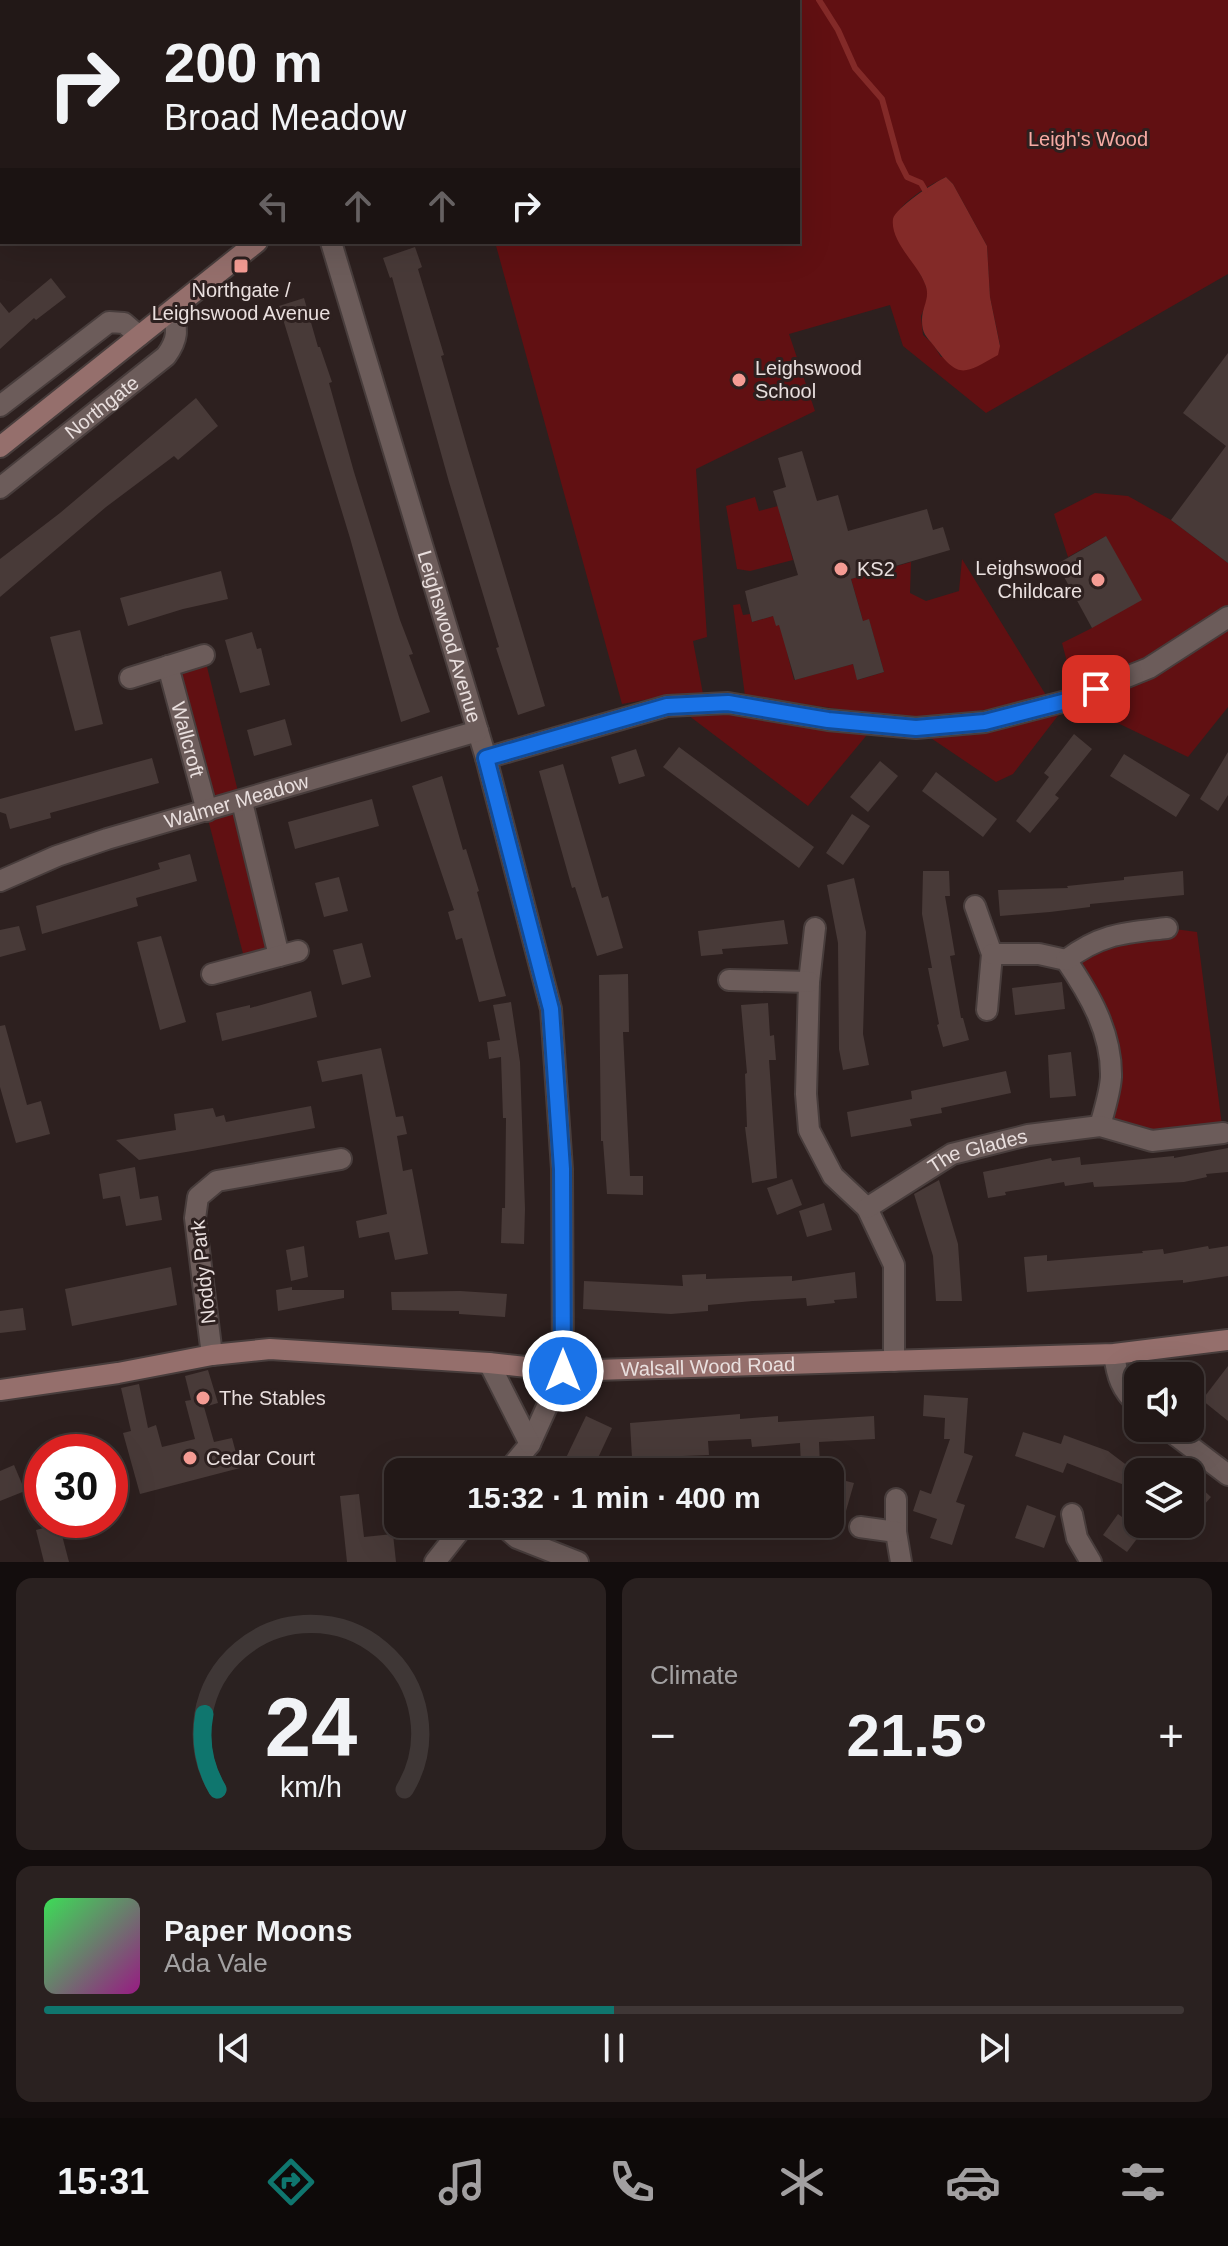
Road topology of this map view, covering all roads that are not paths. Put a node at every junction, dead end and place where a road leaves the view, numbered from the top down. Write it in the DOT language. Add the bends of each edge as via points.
graph roads {
  1 [pos="255,244"];
  2 [pos="332,244"];
  3 [pos="173,310"];
  4 [pos="139,336"];
  5 [pos="0,406"];
  6 [pos="0,447"];
  7 [pos="0,488"];
  8 [pos="1228,617"];
  9 [pos="204,655"];
  10 [pos="168,666"];
  11 [pos="130,678"];
  12 [pos="478,731"];
  13 [pos="486,758"];
  14 [pos="242,802"];
  15 [pos="207,811"];
  16 [pos="4,872"];
  17 [pos="975,906"];
  18 [pos="815,928"];
  19 [pos="1167,928"];
  20 [pos="992,954"];
  21 [pos="1066,960"];
  22 [pos="212,974"];
  23 [pos="729,980"];
  24 [pos="809,982"];
  25 [pos="987,1010"];
  26 [pos="1100,1126"];
  27 [pos="1223,1133"];
  28 [pos="341,1159"];
  29 [pos="867,1208"];
  30 [pos="1228,1340"];
  31 [pos="1114,1354"];
  32 [pos="212,1355"];
  33 [pos="894,1361"];
  34 [pos="489,1363"];
  35 [pos="563,1371"];
  36 [pos="0,1390"];
  37 [pos="1124,1391"];
  38 [pos="1184,1442"];
  39 [pos="530,1444"];
  40 [pos="518,1458"];
  41 [pos="1228,1475"];
  42 [pos="896,1499"];
  43 [pos="1072,1514"];
  44 [pos="860,1527"];
  45 [pos="896,1532"];
  46 [pos="454,1538"];
  47 [pos="517,1538"];
  48 [pos="435,1562"];
  49 [pos="578,1562"];
  50 [pos="901,1562"];
  51 [pos="1091,1562"];
  1 -- 3 [label="street, Northgate"];
  2 -- 12 [label="street, Leighswood Avenue"];
  3 -- 4 [label="street, Northgate"];
  3 -- 7 [label="street, Northgate" via="177,331 166,356"];
  4 -- 5 [label="street" via="124,323 109,322"];
  4 -- 6 [label="street, Northgate"];
  8 -- 13 [label="street" via="1149,668 1070,700 985,722 916,728 728,703 667,706"];
  9 -- 10 [label="street"];
  10 -- 11 [label="street"];
  10 -- 15 [label="street, Wallcroft"];
  12 -- 13 [label="street, Leighswood Avenue"];
  12 -- 14 [label="street, Walmer Meadow"];
  13 -- 35 [label="street, Leighswood Avenue" via="551,1009 562,1169"];
  14 -- 15 [label="street, Walmer Meadow"];
  14 -- 22 [label="street" via="288,954"];
  15 -- 16 [label="street, Walmer Meadow"];
  17 -- 20 [label="street"];
  18 -- 24 [label="street"];
  19 -- 21 [label="street" via="1108,935"];
  20 -- 21 [label="street"];
  20 -- 25 [label="street"];
  21 -- 26 [label="street" via="1106,1033 1111,1078"];
  23 -- 24 [label="street"];
  24 -- 29 [label="street" via="809,1130 833,1176"];
  26 -- 27 [label="street, The Glades" via="1152,1141"];
  26 -- 29 [label="street, The Glades" via="1028,1135 952,1154"];
  28 -- 32 [label="street, Noddy Park" via="217,1181 198,1197 195,1218"];
  29 -- 33 [label="street" via="894,1265"];
  30 -- 31 [label="street, Walsall Wood Road"];
  31 -- 33 [label="street, Walsall Wood Road"];
  31 -- 37 [label="street"];
  32 -- 34 [label="street, Walsall Wood Road" via="270,1349"];
  32 -- 36 [label="street, Walsall Wood Road"];
  33 -- 35 [label="street, Walsall Wood Road"];
  34 -- 35 [label="street, Walsall Wood Road"];
  34 -- 39 [label="street"];
  35 -- 39 [label="street"];
  38 -- 41 [label="street"];
  39 -- 40 [label="street"];
  42 -- 45 [label="street"];
  43 -- 51 [label="street" via="1077,1538"];
  44 -- 45 [label="street"];
  45 -- 50 [label="street"];
  46 -- 48 [label="street"];
  47 -- 49 [label="street"];
}
